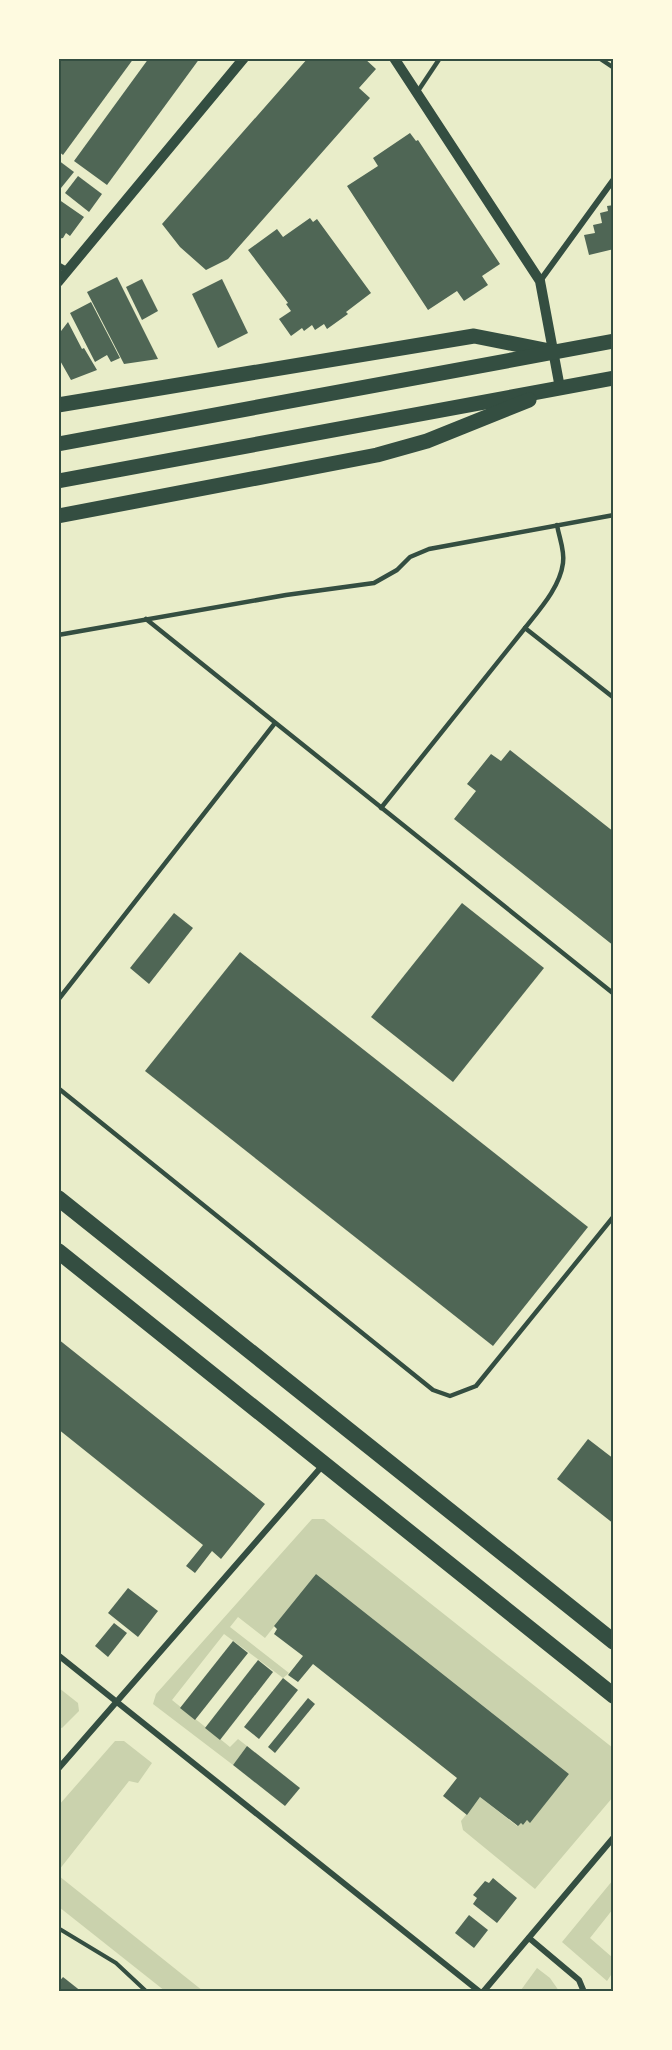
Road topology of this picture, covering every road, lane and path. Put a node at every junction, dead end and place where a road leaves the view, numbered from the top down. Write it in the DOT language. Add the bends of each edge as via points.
graph roads {
  1 [pos="244,58"];
  2 [pos="394,58"];
  3 [pos="441,58"];
  4 [pos="599,58"];
  5 [pos="614,69"];
  6 [pos="417,93"];
  7 [pos="613,181"];
  8 [pos="63,268"];
  9 [pos="540,281"];
  10 [pos="58,282"];
  11 [pos="614,341"];
  12 [pos="554,352"];
  13 [pos="614,378"];
  14 [pos="560,388"];
  15 [pos="58,405"];
  16 [pos="58,444"];
  17 [pos="58,481"];
  18 [pos="614,515"];
  19 [pos="58,516"];
  20 [pos="557,525"];
  21 [pos="146,619"];
  22 [pos="525,628"];
  23 [pos="58,635"];
  24 [pos="614,698"];
  25 [pos="275,723"];
  26 [pos="381,808"];
  27 [pos="614,994"];
  28 [pos="58,1000"];
  29 [pos="58,1088"];
  30 [pos="58,1198"];
  31 [pos="614,1216"];
  32 [pos="58,1251"];
  33 [pos="323,1465"];
  34 [pos="614,1642"];
  35 [pos="58,1655"];
  36 [pos="614,1696"];
  37 [pos="117,1702"];
  38 [pos="58,1769"];
  39 [pos="614,1837"];
  40 [pos="58,1928"];
  41 [pos="529,1938"];
  42 [pos="147,1992"];
  43 [pos="481,1992"];
  44 [pos="584,1992"];
  1 -- 8 [label="street"];
  2 -- 6 [label="street"];
  3 -- 6 [label="lane"];
  4 -- 5 [label="lane"];
  6 -- 9 [label="street"];
  7 -- 9 [label="street"];
  8 -- 10 [label="street"];
  9 -- 12 [label="street"];
  11 -- 12 [label="main road"];
  12 -- 14 [label="street"];
  12 -- 15 [label="main road" via="474,336"];
  12 -- 16 [label="main road"];
  13 -- 14 [label="main road"];
  14 -- 17 [label="main road"];
  14 -- 19 [label="main road" via="427,441 377,455"];
  18 -- 20 [label="lane"];
  20 -- 21 [label="lane" via="429,549 410,557 374,583"];
  20 -- 22 [label="lane" via="564,560 560,575"];
  21 -- 23 [label="lane"];
  21 -- 25 [label="lane"];
  22 -- 24 [label="lane"];
  22 -- 26 [label="lane"];
  25 -- 26 [label="lane"];
  25 -- 28 [label="lane"];
  26 -- 27 [label="lane"];
  29 -- 31 [label="lane" via="433,1390 450,1396 476,1386"];
  30 -- 34 [label="highway"];
  32 -- 33 [label="highway"];
  33 -- 36 [label="highway"];
  33 -- 37 [label="street"];
  35 -- 37 [label="street"];
  37 -- 38 [label="street"];
  37 -- 43 [label="street"];
  39 -- 41 [label="street"];
  40 -- 42 [label="path" via="116,1963"];
  41 -- 43 [label="street"];
  41 -- 44 [label="street" via="579,1980"];
}
